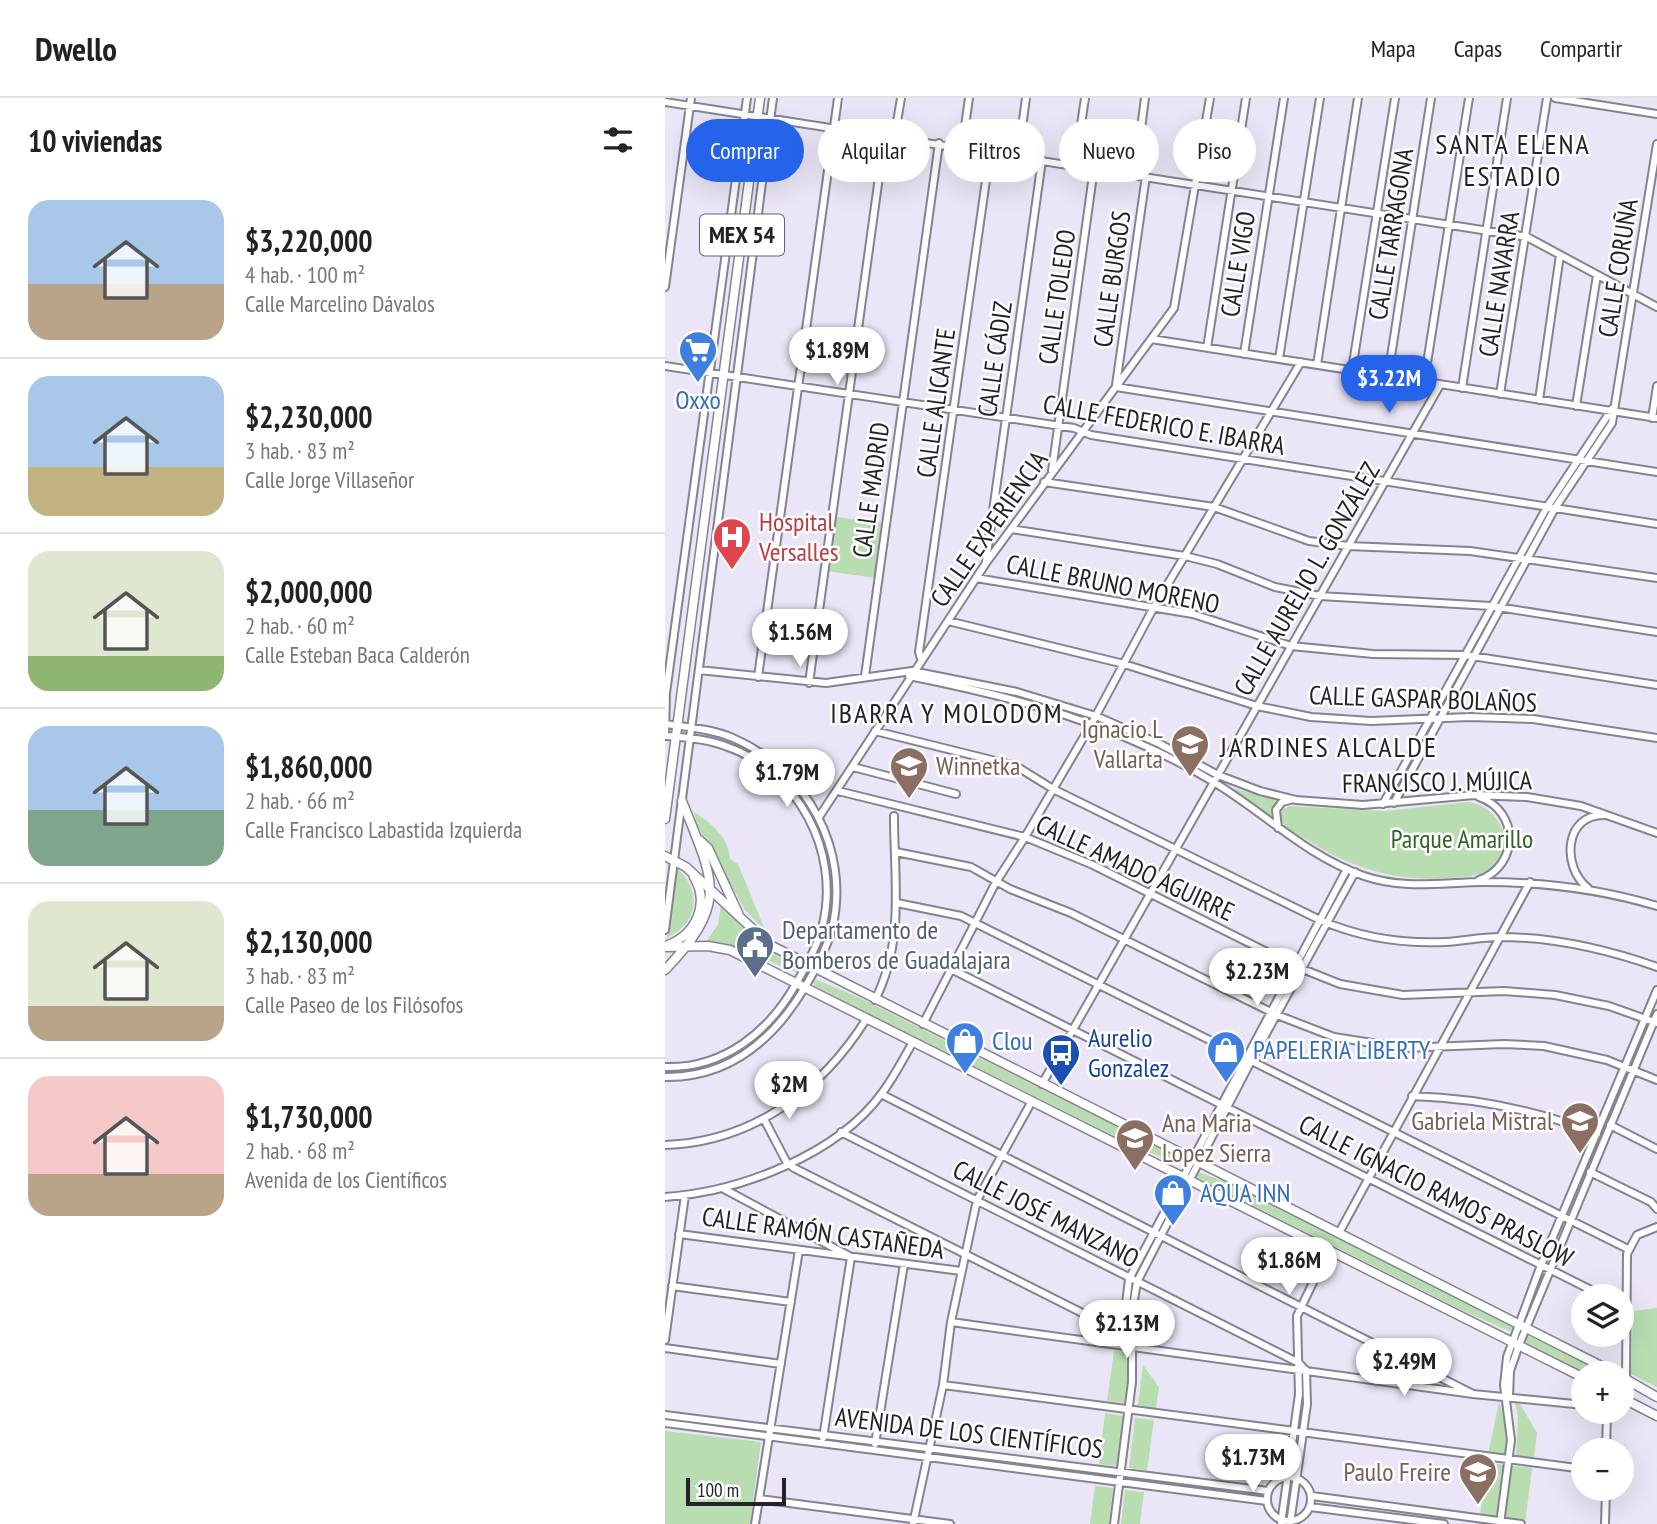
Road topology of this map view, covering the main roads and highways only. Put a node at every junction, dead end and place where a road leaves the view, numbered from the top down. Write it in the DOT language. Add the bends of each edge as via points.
graph roads {
  1 [pos="760,98"];
  2 [pos="669,725"];
  3 [pos="668,736"];
  4 [pos="682,801"];
  5 [pos="665,819"];
  6 [pos="695,836"];
  7 [pos="665,856"];
  8 [pos="692,873"];
  9 [pos="710,887"];
  10 [pos="743,922"];
  11 [pos="665,947"];
  12 [pos="687,947"];
  13 [pos="665,971"];
  14 [pos="1592,1361"];
  15 [pos="1571,1372"];
  16 [pos="1634,1384"];
  17 [pos="1657,1397"];
  18 [pos="1634,1403"];
  19 [pos="1657,1416"];
  1 -- 2 [label="main road, MEX 54"];
  2 -- 3 [label="main road, MEX 54"];
  3 -- 5 [label="main road, MEX 54"];
  4 -- 6 [label="main road"];
  6 -- 9 [label="main road" via="708,866"];
  6 -- 10 [label="main road" via="708,848"];
  7 -- 8 [label="main road"];
  8 -- 9 [label="main road"];
  8 -- 11 [label="main road" via="701,892 700,913 691,930"];
  9 -- 10 [label="main road"];
  9 -- 12 [label="main road" via="705,922"];
  10 -- 14 [label="main road" via="770,945 815,969"];
  11 -- 12 [label="main road"];
  12 -- 13 [label="main road"];
  12 -- 15 [label="main road" via="730,950"];
  16 -- 17 [label="main road"];
  18 -- 19 [label="main road"];
}
